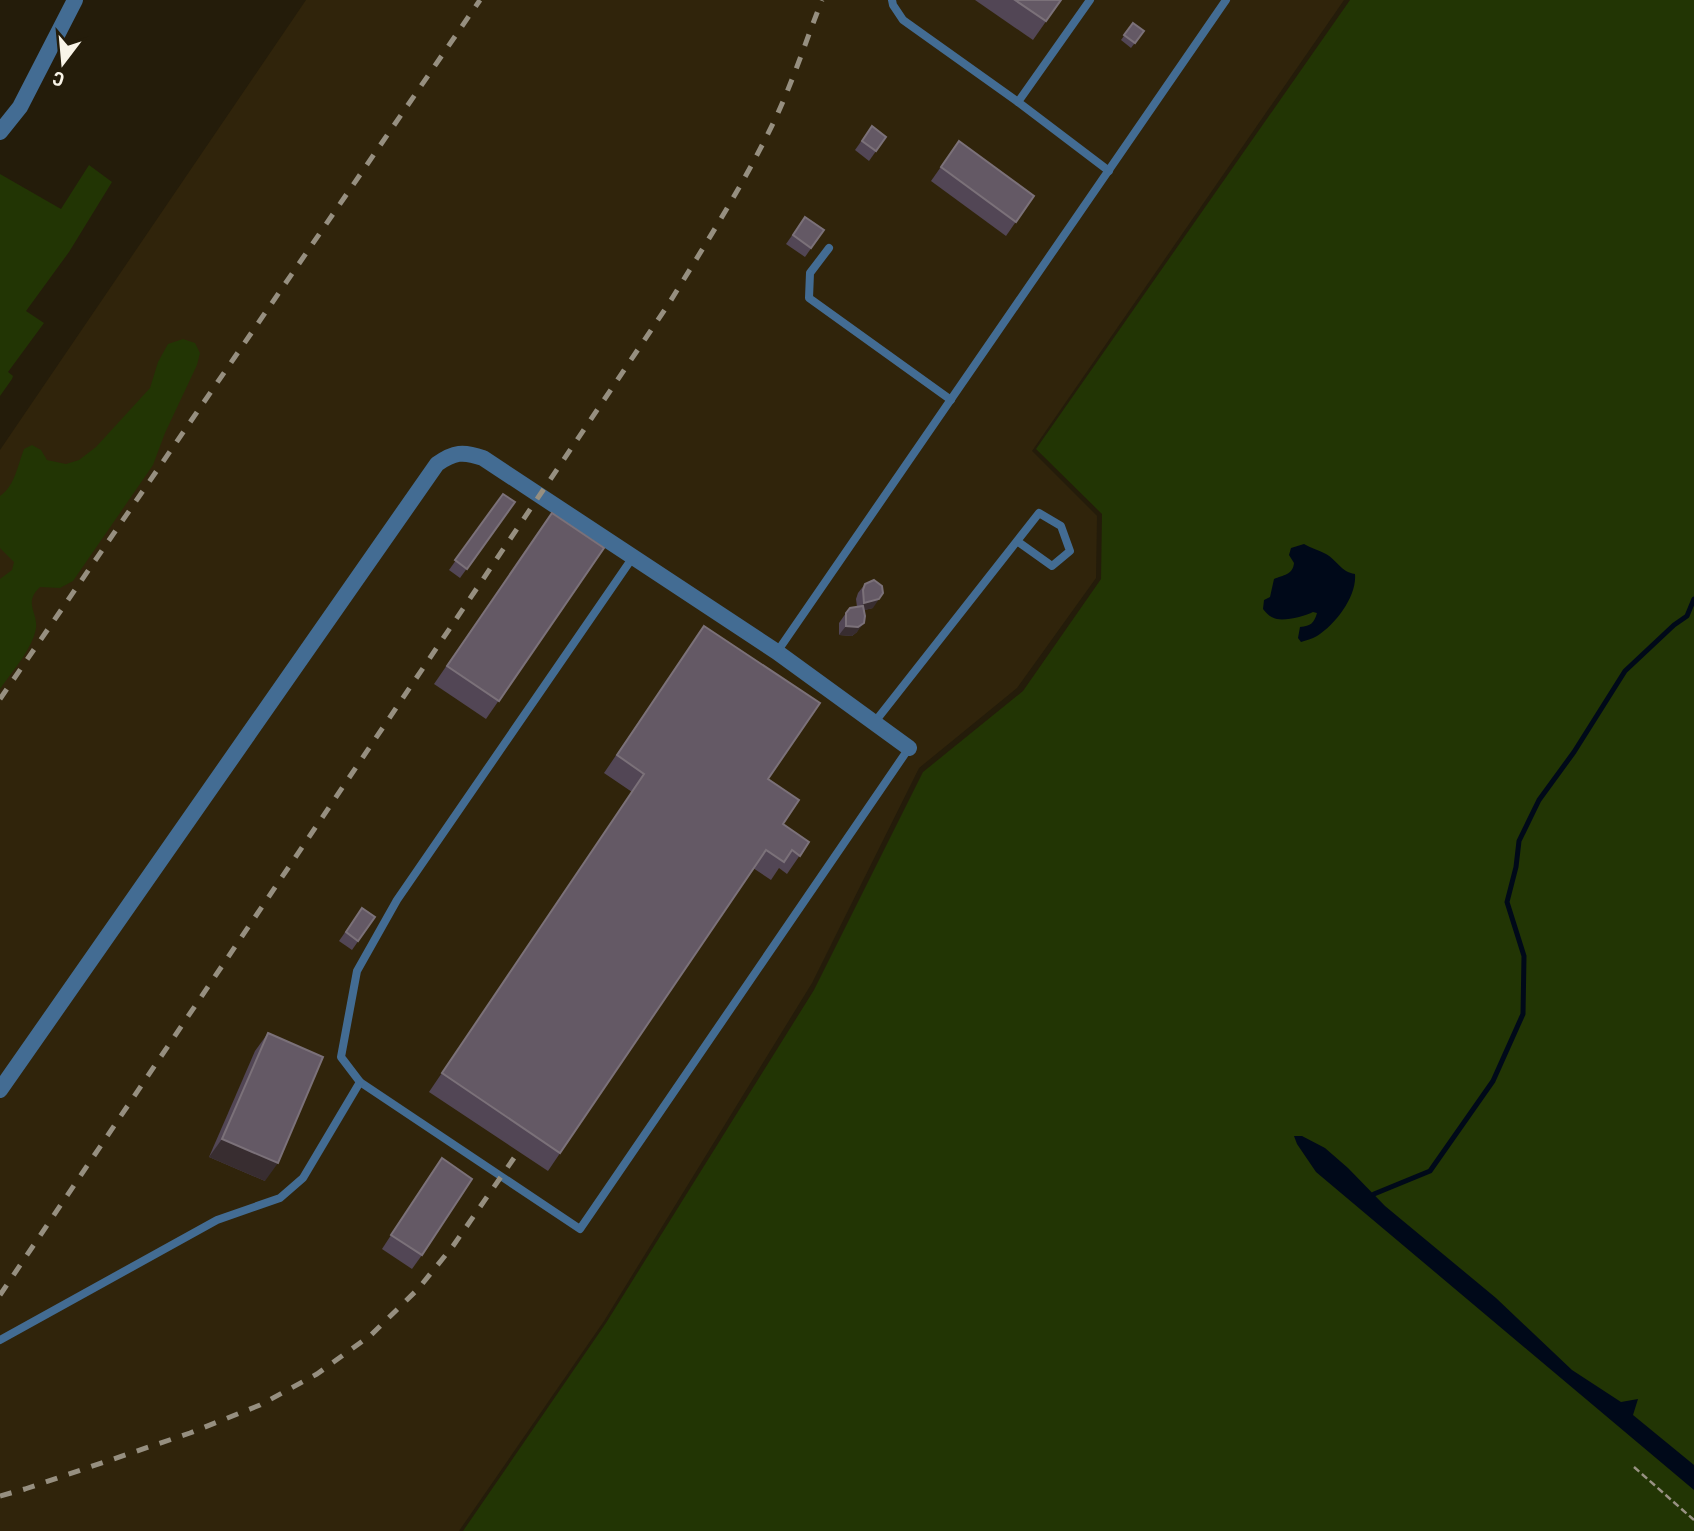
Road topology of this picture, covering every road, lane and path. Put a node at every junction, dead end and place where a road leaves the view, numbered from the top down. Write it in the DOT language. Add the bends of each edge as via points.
graph roads {
  1 [pos="75,0"];
  2 [pos="892,0"];
  3 [pos="1090,0"];
  4 [pos="1226,0"];
  5 [pos="1018,102"];
  6 [pos="0,132"];
  7 [pos="1109,171"];
  8 [pos="829,248"];
  9 [pos="951,400"];
  10 [pos="1017,541"];
  11 [pos="634,557"];
  12 [pos="777,652"];
  13 [pos="874,723"];
  14 [pos="909,748"];
  15 [pos="360,1082"];
  16 [pos="0,1090"];
  17 [pos="0,1339"];
  18 [pos="1634,1467"];
  19 [pos="1694,1520"];
  1 -- 6 [label="street" via="20,107"];
  2 -- 5 [label="lane" via="903,20"];
  3 -- 5 [label="lane"];
  4 -- 7 [label="lane"];
  5 -- 7 [label="lane"];
  7 -- 9 [label="lane"];
  8 -- 9 [label="lane" via="810,273 809,298"];
  9 -- 12 [label="lane"];
  10 -- 10 [label="lane" via="1039,513 1061,526 1070,551 1052,566"];
  10 -- 13 [label="lane"];
  11 -- 12 [label="street"];
  11 -- 15 [label="lane" via="397,900 357,971 341,1057"];
  11 -- 16 [label="street" via="484,458 459,453 437,464"];
  12 -- 13 [label="street"];
  13 -- 14 [label="street"];
  14 -- 15 [label="lane" via="580,1229"];
  15 -- 17 [label="lane" via="303,1178 280,1198 216,1220"];
  18 -- 19 [label="path"];
}
